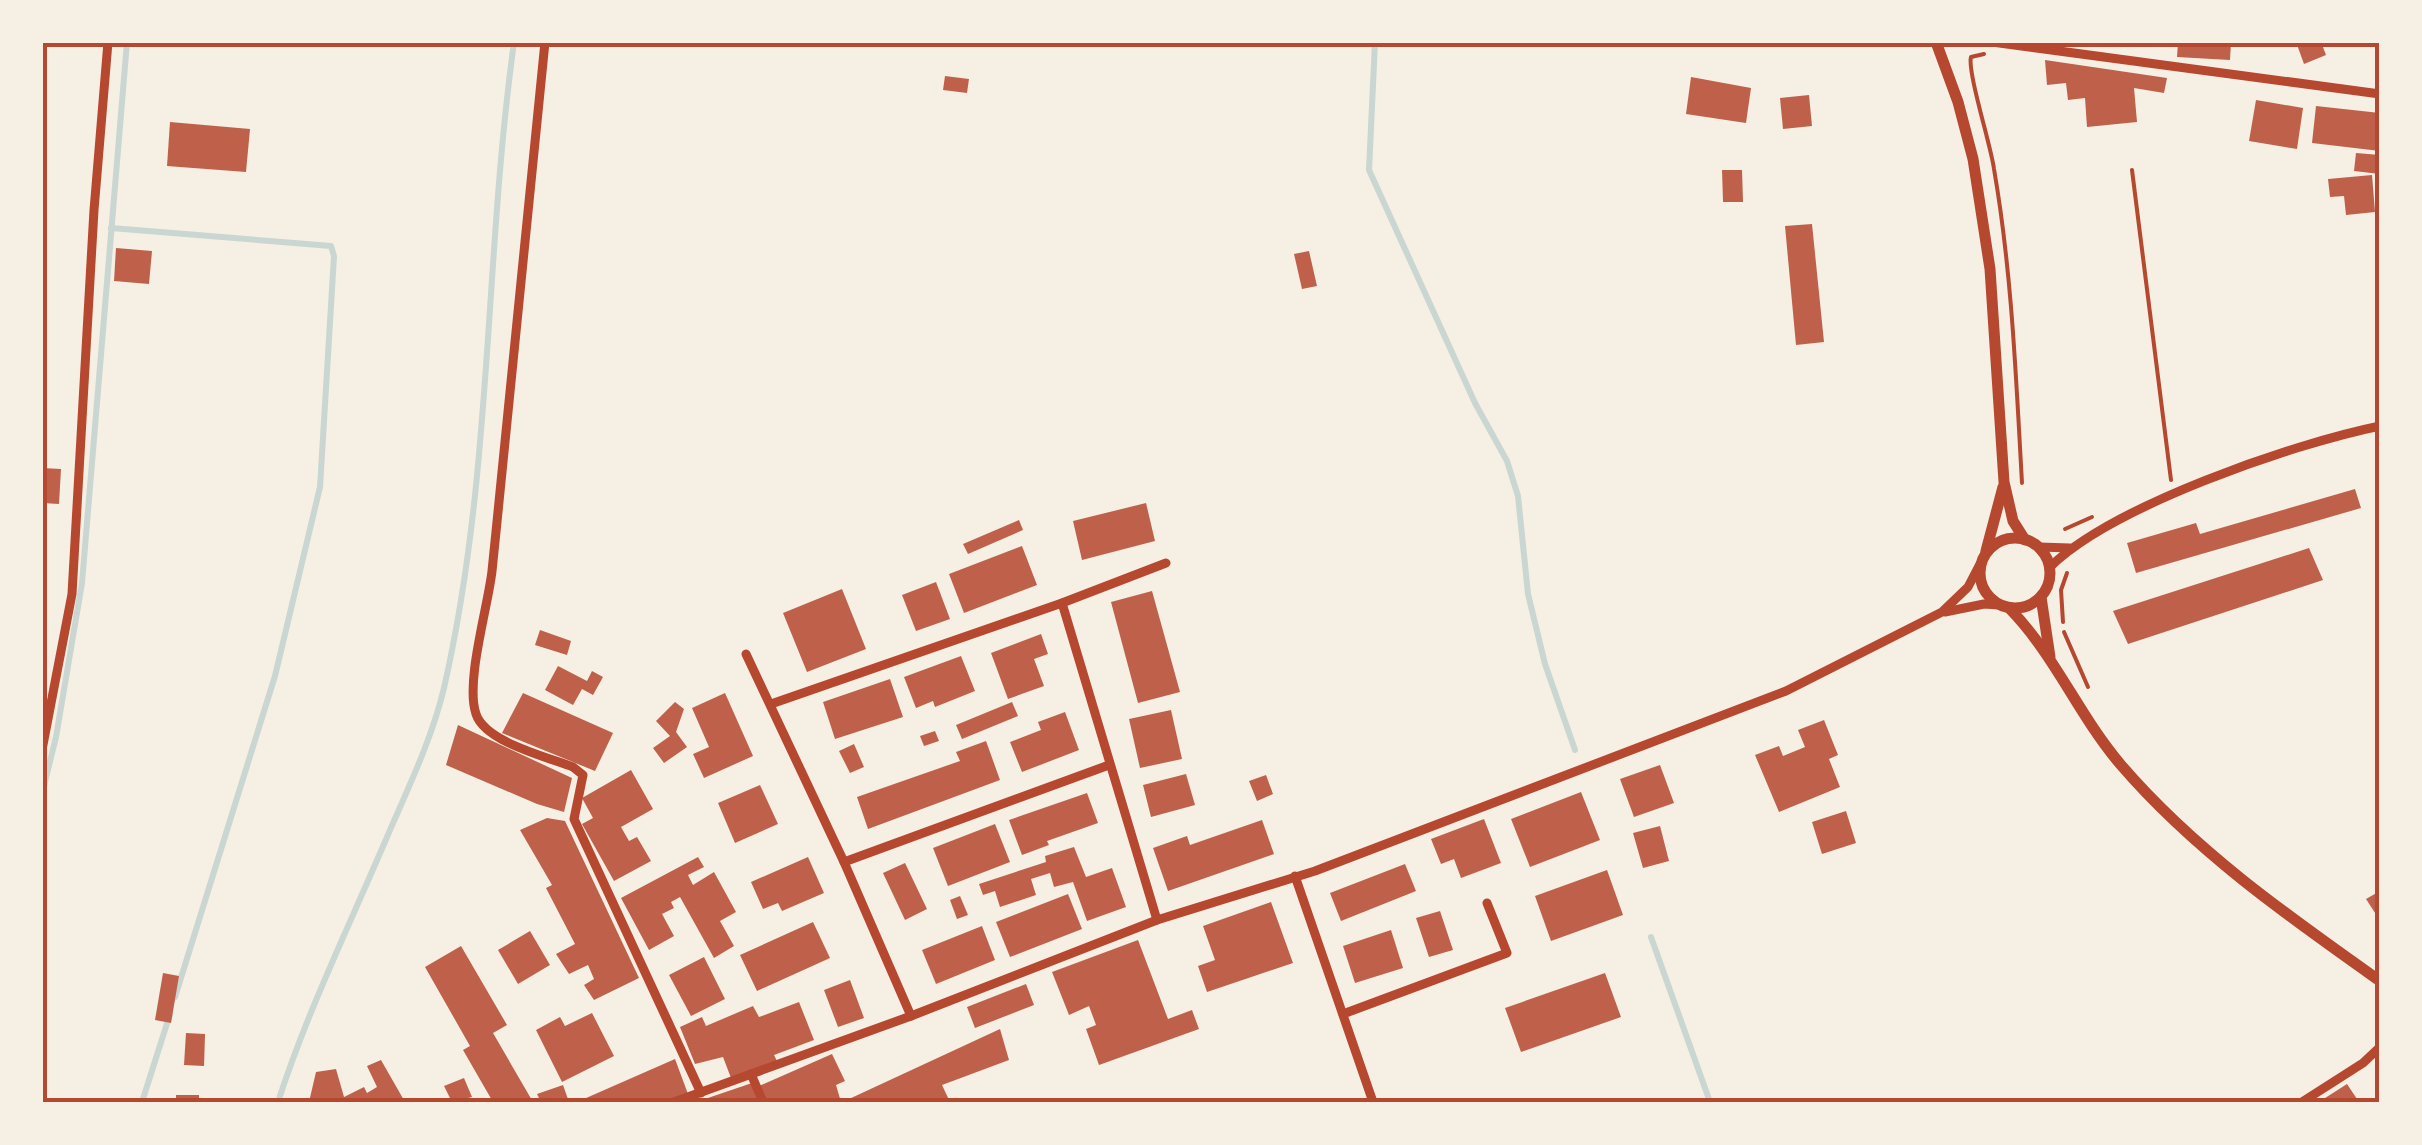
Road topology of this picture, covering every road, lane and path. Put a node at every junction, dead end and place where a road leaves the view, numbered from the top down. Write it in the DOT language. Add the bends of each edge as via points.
graph roads {
  1 [pos="108,42"];
  2 [pos="545,42"];
  3 [pos="1936,42"];
  4 [pos="1992,42"];
  5 [pos="2380,94"];
  6 [pos="2132,170"];
  7 [pos="2380,426"];
  8 [pos="2004,482"];
  9 [pos="2173,494"];
  10 [pos="2104,512"];
  11 [pos="2065,530"];
  12 [pos="2026,540"];
  13 [pos="2039,547"];
  14 [pos="2070,548"];
  15 [pos="1983,558"];
  16 [pos="1166,562"];
  17 [pos="2050,567"];
  18 [pos="2041,598"];
  19 [pos="1062,603"];
  20 [pos="2004,607"];
  21 [pos="1942,612"];
  22 [pos="746,654"];
  23 [pos="2051,661"];
  24 [pos="771,704"];
  25 [pos="42,750"];
  26 [pos="1109,765"];
  27 [pos="844,862"];
  28 [pos="1295,876"];
  29 [pos="1488,903"];
  30 [pos="1156,920"];
  31 [pos="2380,981"];
  32 [pos="1343,1014"];
  33 [pos="912,1016"];
  34 [pos="2380,1047"];
  35 [pos="752,1074"];
  36 [pos="701,1092"];
  37 [pos="674,1102"];
  38 [pos="763,1102"];
  39 [pos="1374,1102"];
  40 [pos="2302,1102"];
  1 -- 25 [label="street" via="72,594"];
  2 -- 36 [label="street" via="492,577 473,687 476,714 500,739 583,776 574,819"];
  3 -- 8 [label="street" via="1958,102 1985,229"];
  4 -- 5 [label="street"];
  6 -- 9 [label="path"];
  7 -- 9 [label="street"];
  8 -- 12 [label="street" via="2013,521"];
  8 -- 15 [label="street"];
  9 -- 14 [label="street"];
  10 -- 11 [label="path"];
  12 -- 13 [label="street"];
  12 -- 15 [label="street" via="2002,540"];
  13 -- 14 [label="street"];
  13 -- 17 [label="street"];
  14 -- 17 [label="street"];
  15 -- 20 [label="street" via="1982,588"];
  15 -- 21 [label="street" via="1968,587"];
  16 -- 19 [label="street"];
  17 -- 18 [label="street"];
  18 -- 20 [label="street"];
  18 -- 23 [label="street"];
  19 -- 24 [label="street"];
  19 -- 26 [label="street"];
  20 -- 21 [label="street"];
  20 -- 23 [label="street" via="2033,632"];
  21 -- 28 [label="street" via="1786,691"];
  22 -- 24 [label="street"];
  23 -- 31 [label="street" via="2098,736 2184,831"];
  24 -- 27 [label="street"];
  26 -- 27 [label="street"];
  26 -- 30 [label="street"];
  27 -- 33 [label="street"];
  28 -- 30 [label="street"];
  28 -- 32 [label="street"];
  29 -- 32 [label="street" via="1507,953"];
  30 -- 33 [label="street"];
  32 -- 39 [label="street"];
  33 -- 35 [label="street"];
  34 -- 40 [label="street"];
  35 -- 36 [label="street"];
  35 -- 38 [label="street"];
  36 -- 37 [label="street"];
}
